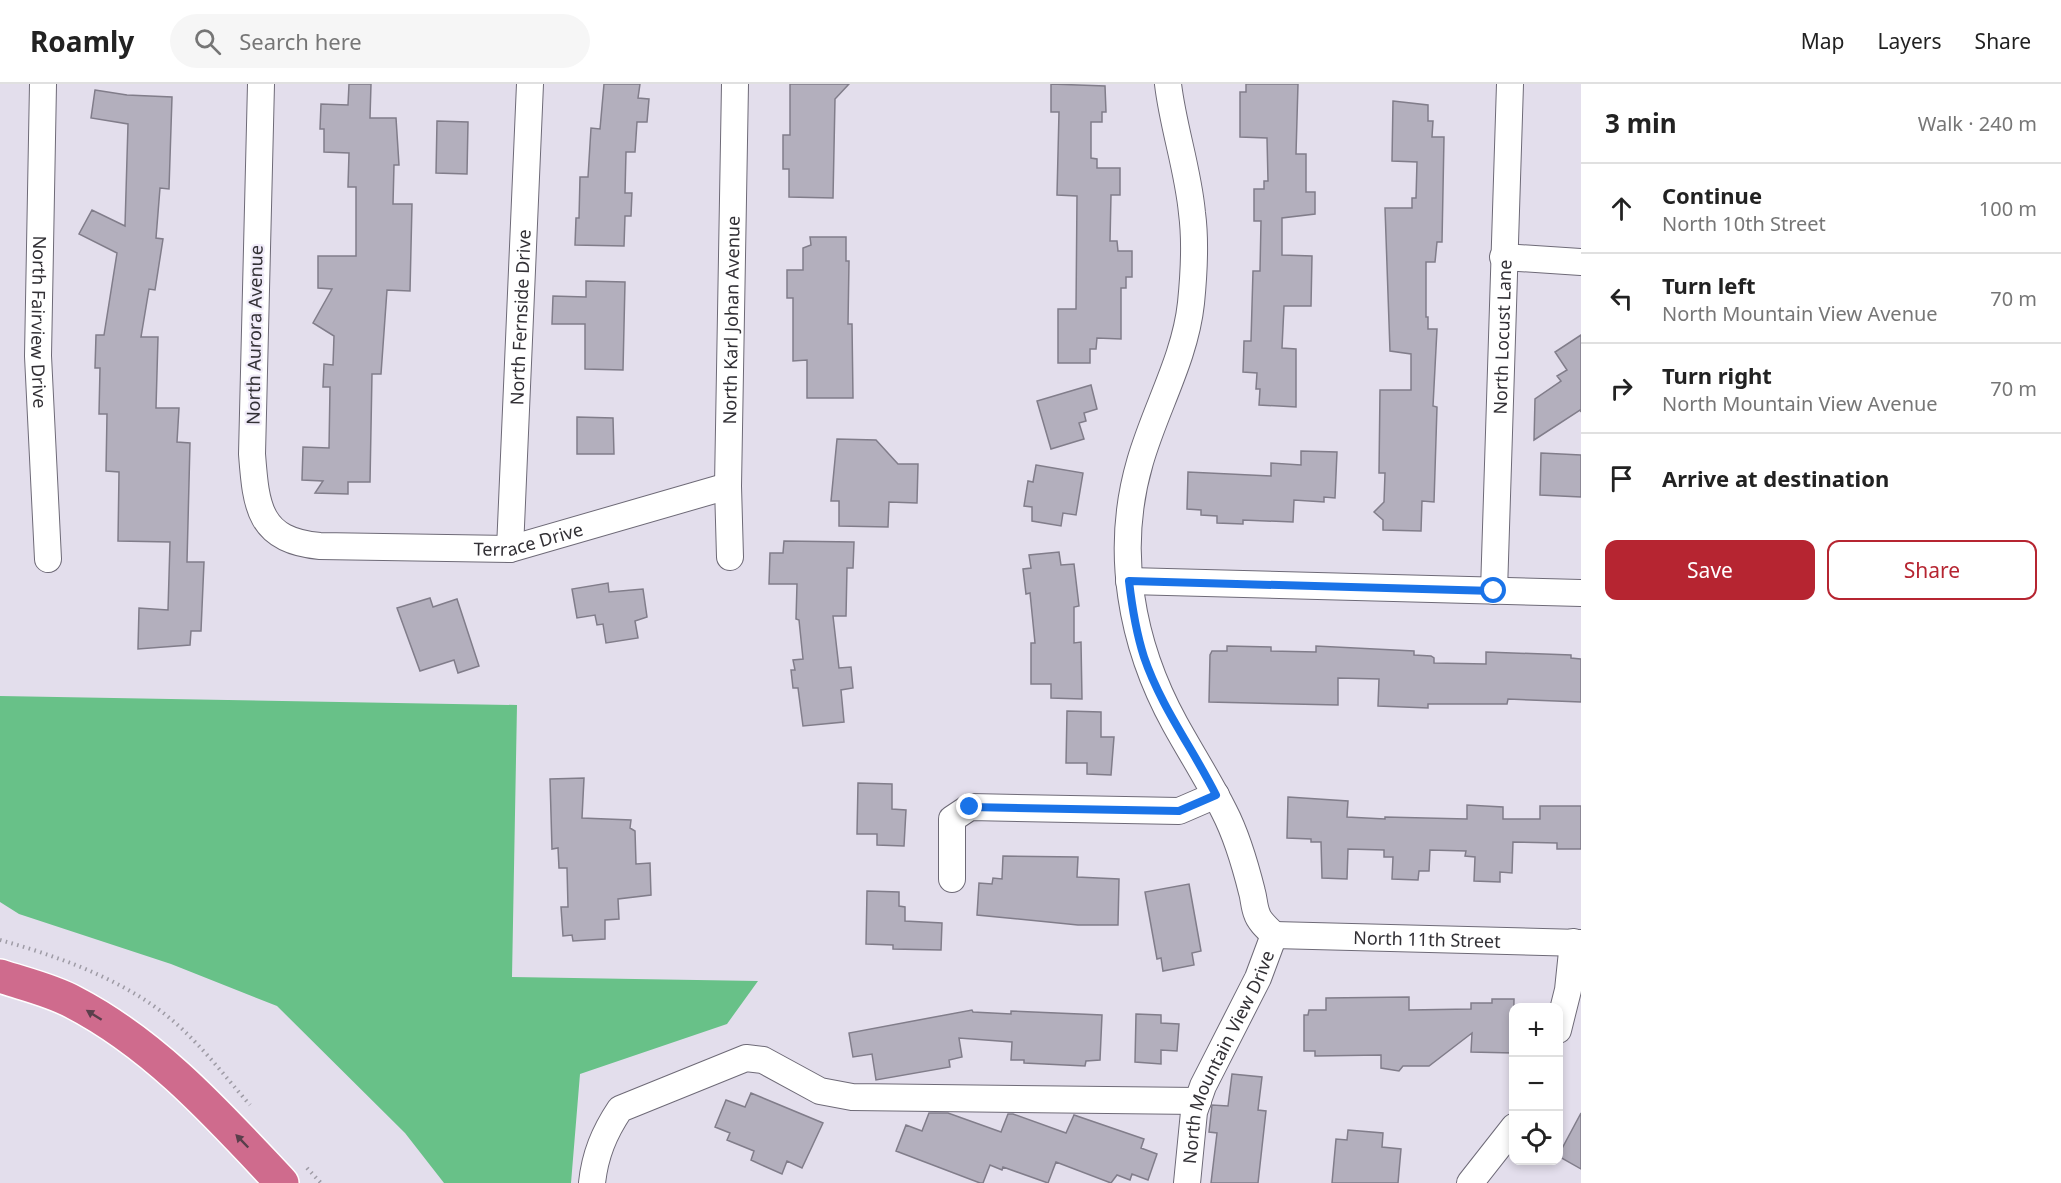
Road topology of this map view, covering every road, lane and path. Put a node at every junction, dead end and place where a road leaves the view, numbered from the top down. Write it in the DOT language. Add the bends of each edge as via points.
graph roads {
  1 [pos="43,84"];
  2 [pos="261,84"];
  3 [pos="530,84"];
  4 [pos="735,84"];
  5 [pos="1168,84"];
  6 [pos="1510,84"];
  7 [pos="1503,257"];
  8 [pos="1581,262"];
  9 [pos="729,486"];
  10 [pos="320,546"];
  11 [pos="510,549"];
  12 [pos="730,557"];
  13 [pos="48,559"];
  14 [pos="1129,581"];
  15 [pos="1494,591"];
  16 [pos="1581,593"];
  17 [pos="1216,795"];
  18 [pos="952,879"];
  19 [pos="1274,935"];
  20 [pos="1577,943"];
  21 [pos="0,976"];
  22 [pos="1563,1010"];
  23 [pos="1198,1101"];
  24 [pos="1509,1133"];
  25 [pos="282,1183"];
  26 [pos="592,1183"];
  27 [pos="1187,1183"];
  28 [pos="1470,1183"];
  1 -- 13 [label="street, North Fairview Drive" via="38,356"];
  2 -- 10 [label="street, North Aurora Avenue" via="252,405 254,483 268,525 280,538 299,545"];
  3 -- 11 [label="street, North Fernside Drive"];
  4 -- 9 [label="street, North Karl Johan Avenue"];
  5 -- 14 [label="street" via="1192,212 1191,306 1182,349 1137,473 1129,514"];
  6 -- 7 [label="street, North Locust Lane"];
  7 -- 8 [label="street"];
  7 -- 15 [label="street, North Locust Lane"];
  9 -- 11 [label="street, Terrace Drive"];
  9 -- 12 [label="street, North Karl Johan Avenue"];
  10 -- 11 [label="street, Terrace Drive"];
  14 -- 15 [label="street"];
  14 -- 17 [label="street" via="1145,658 1174,723"];
  15 -- 16 [label="street"];
  17 -- 18 [label="street" via="1179,811 970,807 952,819"];
  17 -- 19 [label="street" via="1240,848 1257,916"];
  19 -- 20 [label="street, North 11th Street"];
  19 -- 23 [label="street, North Mountain View Drive" via="1258,978"];
  20 -- 22 [label="street"];
  25 -- 21 [label="highway, one-way" via="208,1105 134,1039 72,1001"];
  23 -- 26 [label="street" via="852,1097 820,1091 763,1060 746,1058 620,1109 595,1159"];
  23 -- 27 [label="street, North Mountain View Drive"];
  24 -- 28 [label="street"];
}
